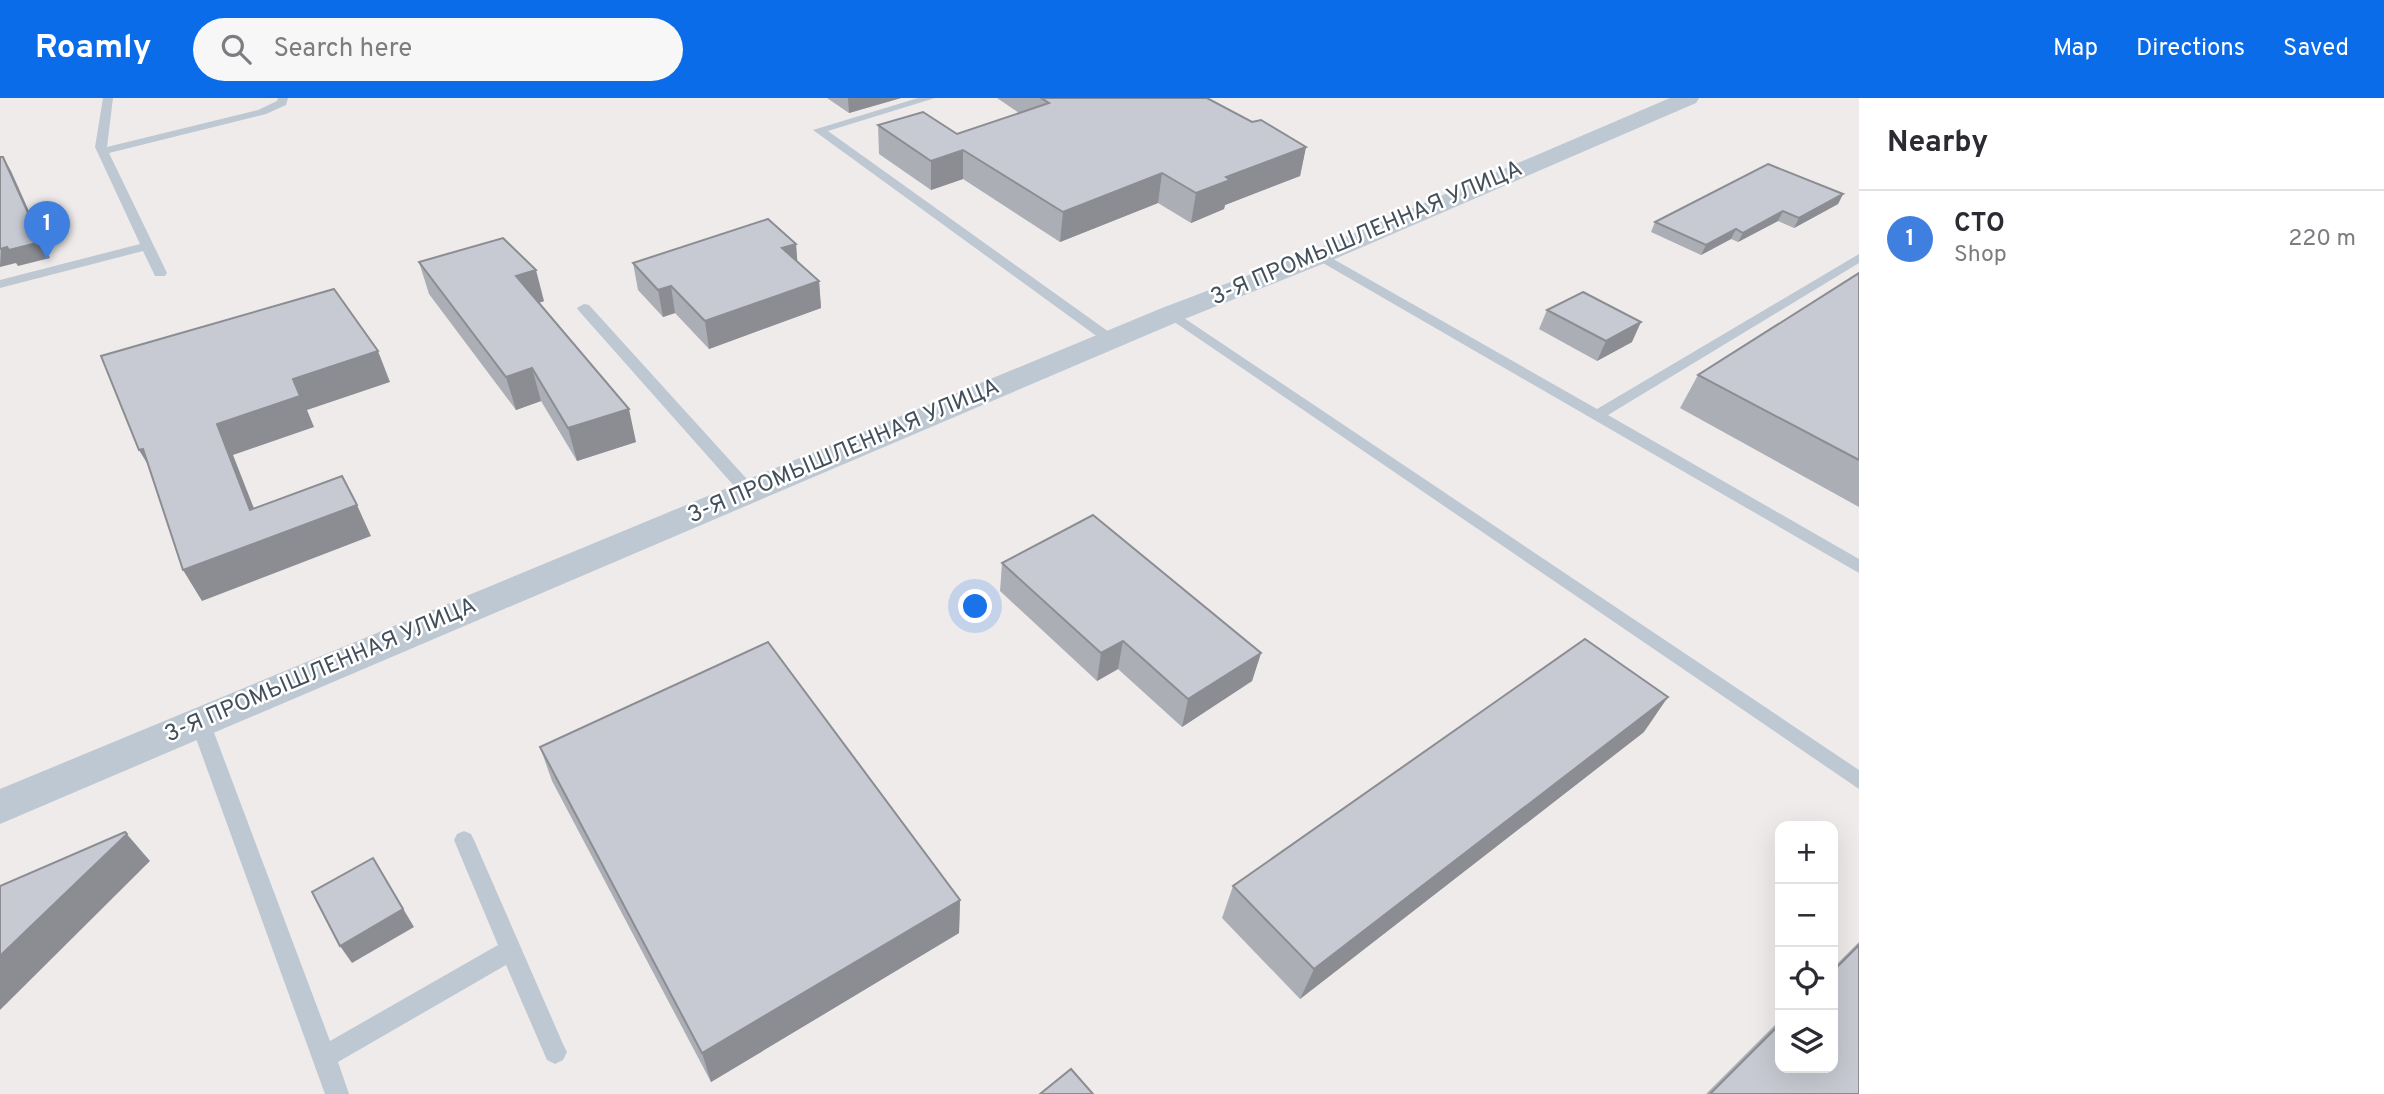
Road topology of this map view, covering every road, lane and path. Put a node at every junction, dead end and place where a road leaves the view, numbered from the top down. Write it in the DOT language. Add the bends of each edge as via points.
graph roads {
  1 [pos="108,98"];
  2 [pos="283,98"];
  3 [pos="930,98"];
  4 [pos="1688,98"];
  5 [pos="103,151"];
  6 [pos="147,246"];
  7 [pos="1321,256"];
  8 [pos="1859,258"];
  9 [pos="160,273"];
  10 [pos="0,284"];
  11 [pos="584,308"];
  12 [pos="1172,314"];
  13 [pos="1111,340"];
  14 [pos="1599,414"];
  15 [pos="750,492"];
  16 [pos="1859,567"];
  17 [pos="200,722"];
  18 [pos="1859,781"];
  19 [pos="0,807"];
  20 [pos="464,840"];
  21 [pos="509,950"];
  22 [pos="555,1052"];
  23 [pos="324,1057"];
  24 [pos="337,1094"];
  1 -- 5 [label="lane"];
  2 -- 5 [label="lane" via="276,107 262,112"];
  3 -- 13 [label="lane" via="820,130"];
  4 -- 7 [label="street, 3-Я ПРОМЫШЛЕННАЯ УЛИЦА"];
  5 -- 6 [label="lane"];
  6 -- 9 [label="lane"];
  6 -- 10 [label="lane"];
  7 -- 12 [label="street, 3-Я ПРОМЫШЛЕННАЯ УЛИЦА"];
  7 -- 14 [label="lane"];
  8 -- 14 [label="lane"];
  11 -- 15 [label="lane"];
  12 -- 13 [label="street, 3-Я ПРОМЫШЛЕННАЯ УЛИЦА"];
  12 -- 18 [label="lane"];
  13 -- 15 [label="street, 3-Я ПРОМЫШЛЕННАЯ УЛИЦА"];
  14 -- 16 [label="lane"];
  15 -- 17 [label="street, 3-Я ПРОМЫШЛЕННАЯ УЛИЦА"];
  17 -- 19 [label="street, 3-Я ПРОМЫШЛЕННАЯ УЛИЦА"];
  17 -- 23 [label="lane"];
  20 -- 21 [label="lane"];
  21 -- 22 [label="lane"];
  21 -- 23 [label="lane"];
  23 -- 24 [label="lane"];
}
